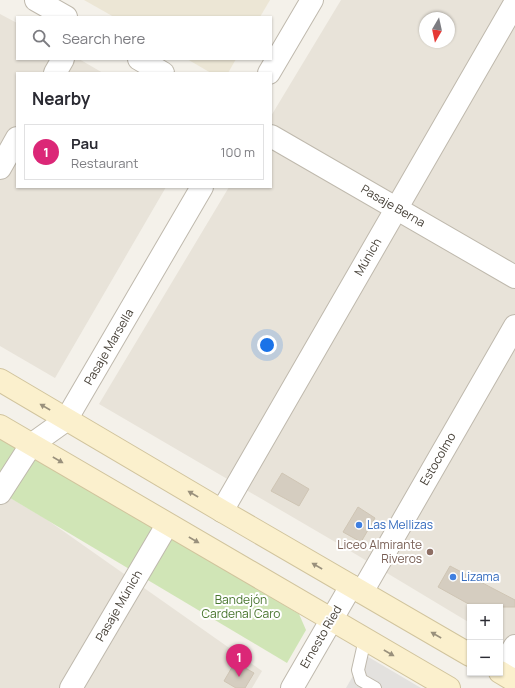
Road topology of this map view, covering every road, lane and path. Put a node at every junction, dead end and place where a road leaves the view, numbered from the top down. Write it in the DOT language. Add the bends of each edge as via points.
graph roads {
  1 [pos="36,0"];
  2 [pos="312,0"];
  3 [pos="515,3"];
  4 [pos="64,16"];
  5 [pos="62,60"];
  6 [pos="140,60"];
  7 [pos="56,72"];
  8 [pos="161,72"];
  9 [pos="270,72"];
  10 [pos="272,137"];
  11 [pos="16,140"];
  12 [pos="0,168"];
  13 [pos="201,188"];
  14 [pos="396,208"];
  15 [pos="515,277"];
  16 [pos="515,326"];
  17 [pos="0,380"];
  18 [pos="66,420"];
  19 [pos="0,426"];
  20 [pos="31,444"];
  21 [pos="0,493"];
  22 [pos="222,511"];
  23 [pos="167,524"];
  24 [pos="356,589"];
  25 [pos="331,620"];
  26 [pos="365,639"];
  27 [pos="515,646"];
  28 [pos="467,653"];
  29 [pos="503,667"];
  30 [pos="503,674"];
  31 [pos="515,681"];
  32 [pos="71,688"];
  33 [pos="292,688"];
  34 [pos="375,688"];
  35 [pos="449,688"];
  1 -- 4 [label="street"];
  2 -- 9 [label="street"];
  3 -- 14 [label="street, Múnich"];
  5 -- 7 [label="street"];
  6 -- 8 [label="street"];
  10 -- 14 [label="street, Pasaje Berna"];
  11 -- 12 [label="street"];
  13 -- 18 [label="street, Pasaje Marsella"];
  14 -- 15 [label="street, Pasaje Berna"];
  14 -- 22 [label="street, Múnich"];
  16 -- 24 [label="street, Estocolmo"];
  18 -- 17 [label="main road, one-way"];
  18 -- 20 [label="street, Pasaje Marsella"];
  22 -- 18 [label="main road, one-way"];
  19 -- 20 [label="main road"];
  20 -- 21 [label="street, Pasaje Marsella"];
  20 -- 23 [label="main road, one-way"];
  24 -- 22 [label="main road, one-way"];
  23 -- 25 [label="main road, one-way"];
  23 -- 32 [label="street, Pasaje Múnich"];
  24 -- 25 [label="street, Ernesto Ried"];
  28 -- 24 [label="main road, one-way"];
  25 -- 26 [label="main road"];
  25 -- 33 [label="street, Ernesto Ried"];
  26 -- 34 [label="lane" via="358,670 361,680"];
  26 -- 35 [label="main road, one-way"];
  27 -- 29 [label="street"];
  30 -- 31 [label="main road"];
}
